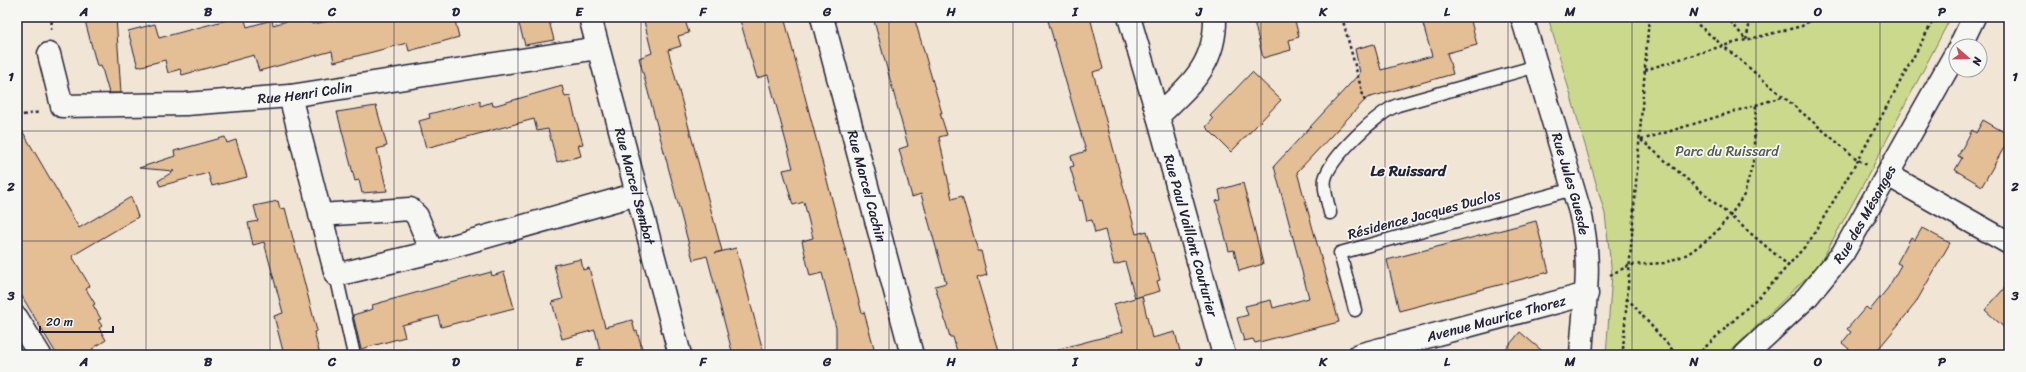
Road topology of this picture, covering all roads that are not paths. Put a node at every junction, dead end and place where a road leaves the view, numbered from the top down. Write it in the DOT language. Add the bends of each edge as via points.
graph roads {
  1 [pos="590,17"];
  2 [pos="822,17"];
  3 [pos="1129,17"];
  4 [pos="1215,17"];
  5 [pos="1522,17"];
  6 [pos="1974,17"];
  7 [pos="1964,38"];
  8 [pos="598,48"];
  9 [pos="49,54"];
  10 [pos="1537,66"];
  11 [pos="1948,67"];
  12 [pos="290,96"];
  13 [pos="1158,116"];
  14 [pos="1888,175"];
  15 [pos="1573,189"];
  16 [pos="637,194"];
  17 [pos="1330,213"];
  18 [pos="320,215"];
  19 [pos="2009,243"];
  20 [pos="432,252"];
  21 [pos="336,275"];
  22 [pos="1587,285"];
  23 [pos="1355,310"];
  24 [pos="17,318"];
  25 [pos="1362,354"];
  26 [pos="40,355"];
  27 [pos="354,355"];
  28 [pos="680,355"];
  29 [pos="912,355"];
  30 [pos="1224,355"];
  31 [pos="1581,355"];
  32 [pos="1745,355"];
  1 -- 8 [label="street, Rue Marcel Sembat"];
  2 -- 29 [label="street, Rue Marcel Cachin"];
  3 -- 13 [label="street, Rue Paul Vaillant Couturier"];
  4 -- 13 [label="street" via="1211,51 1200,72"];
  5 -- 10 [label="street, Rue Jules Guesde"];
  6 -- 7 [label="street"];
  8 -- 12 [label="street, Rue Henri Colin"];
  8 -- 16 [label="street, Rue Marcel Sembat"];
  9 -- 12 [label="street, Rue Henri Colin" via="62,106 180,104"];
  10 -- 15 [label="street, Rue Jules Guesde"];
  10 -- 17 [label="lane" via="1398,105 1378,117 1328,170 1325,186"];
  11 -- 14 [label="street, Rue des Mésanges"];
  12 -- 18 [label="street"];
  13 -- 30 [label="street, Rue Paul Vaillant Couturier"];
  14 -- 19 [label="street"];
  14 -- 32 [label="street, Rue des Mésanges" via="1847,246 1822,281"];
  15 -- 22 [label="street, Rue Jules Guesde" via="1585,235"];
  15 -- 23 [label="lane, Résidence Jacques Duclos" via="1340,253"];
  16 -- 20 [label="street"];
  16 -- 28 [label="street, Rue Marcel Sembat"];
  18 -- 20 [label="street" via="410,209 418,216"];
  18 -- 21 [label="street"];
  20 -- 21 [label="street"];
  21 -- 27 [label="lane"];
  22 -- 25 [label="street, Avenue Maurice Thorez"];
  22 -- 31 [label="street, Rue Jules Guesde"];
  24 -- 26 [label="street"];
}
